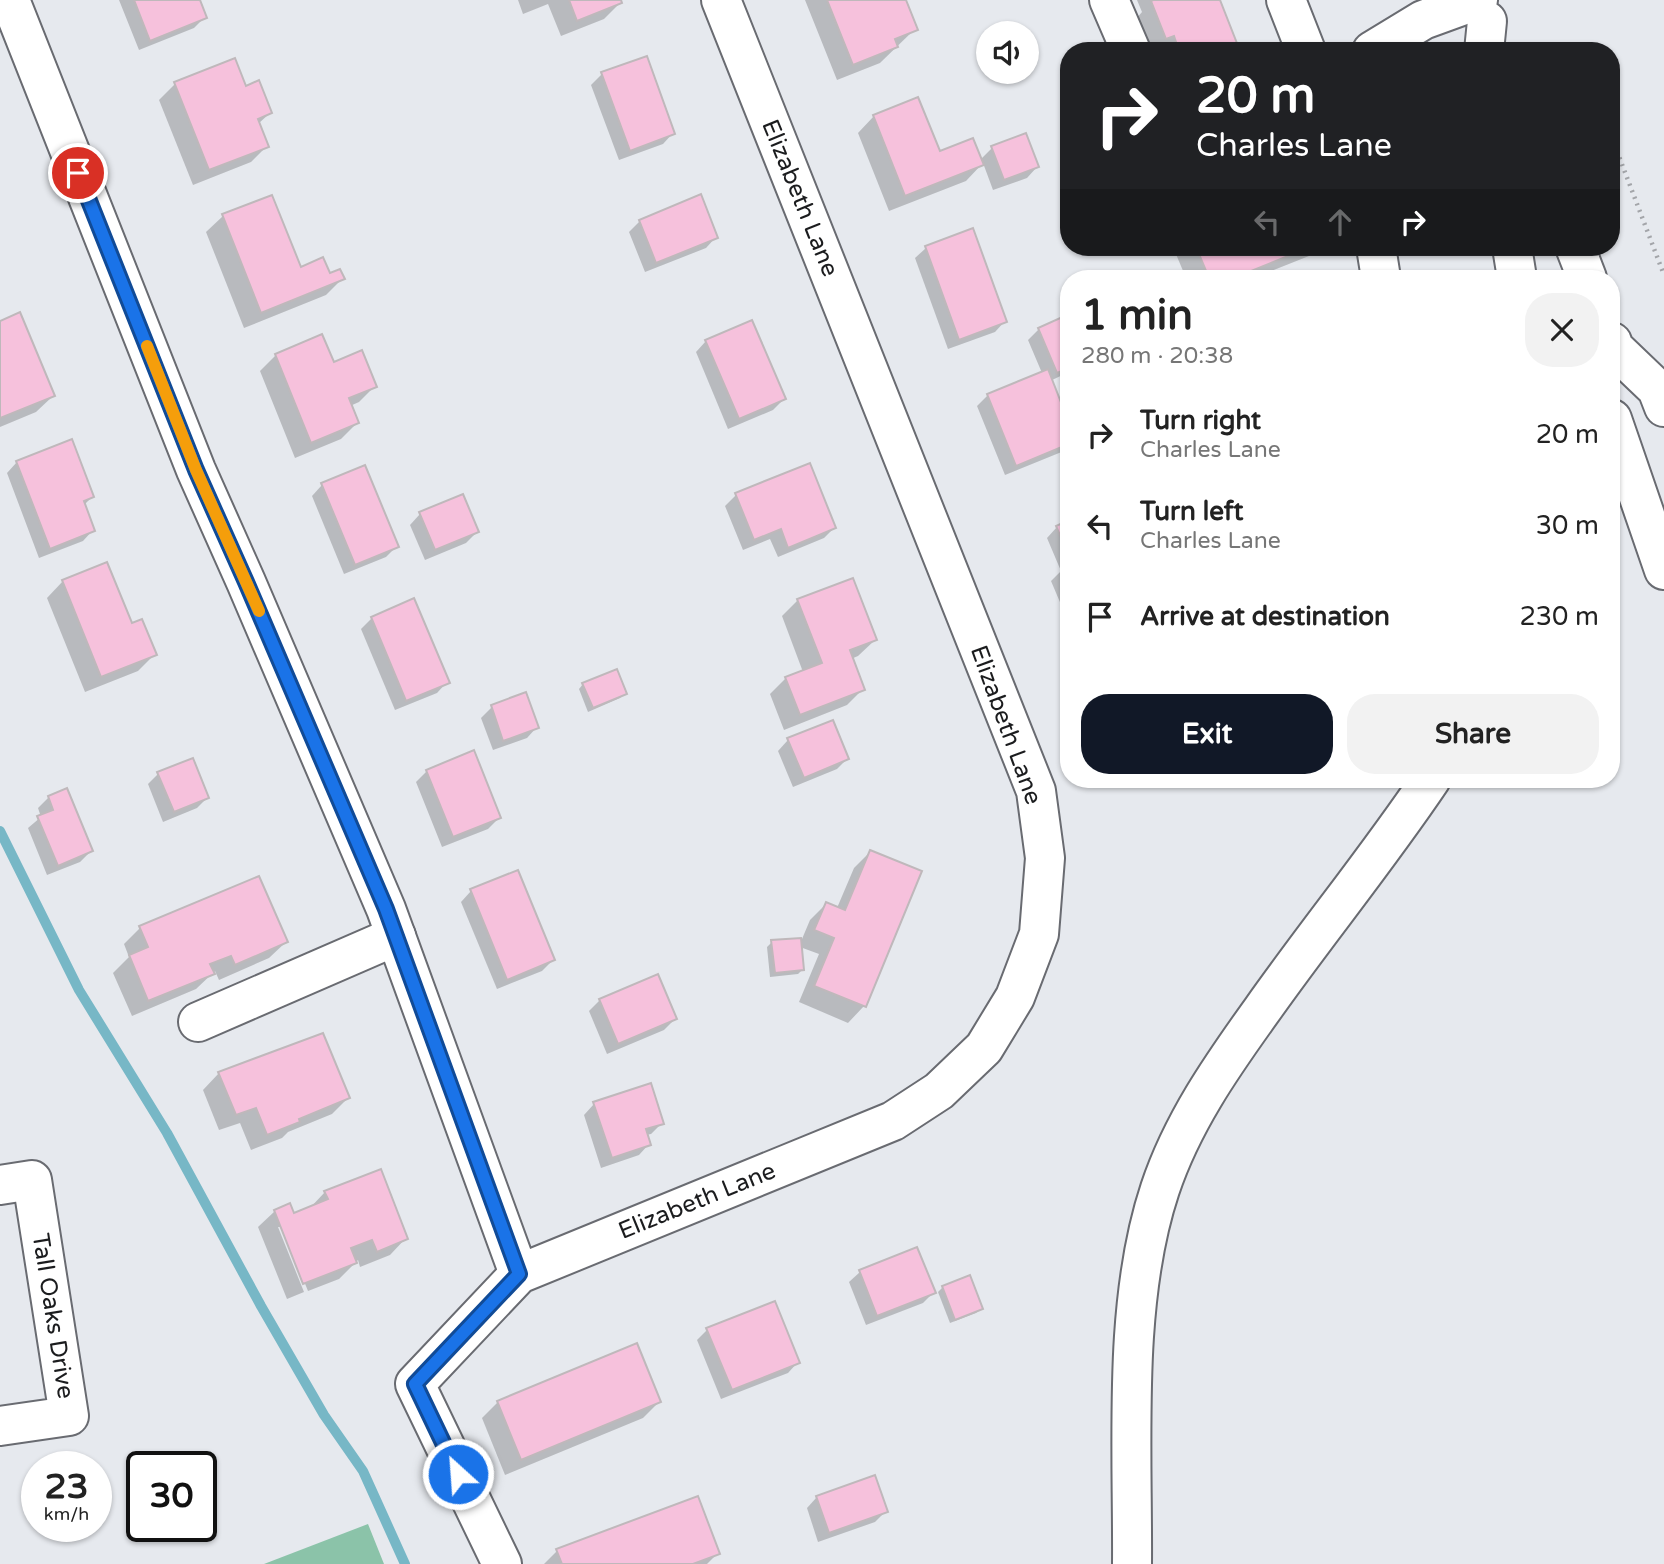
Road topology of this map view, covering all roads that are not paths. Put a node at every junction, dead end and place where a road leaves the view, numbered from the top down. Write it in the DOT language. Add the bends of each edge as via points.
graph roads {
  1 [pos="10,0"];
  2 [pos="721,0"];
  3 [pos="1109,0"];
  4 [pos="1286,0"];
  5 [pos="1485,24"];
  6 [pos="1127,42"];
  7 [pos="1302,42"];
  8 [pos="1387,42"];
  9 [pos="1620,358"];
  10 [pos="1664,407"];
  11 [pos="1620,442"];
  12 [pos="1664,570"];
  13 [pos="1425,788"];
  14 [pos="396,936"];
  15 [pos="198,1022"];
  16 [pos="0,1185"];
  17 [pos="519,1274"];
  18 [pos="0,1426"];
  19 [pos="502,1564"];
  20 [pos="1132,1564"];
  1 -- 14 [label="main road" via="196,470"];
  2 -- 17 [label="main road, Elizabeth Lane" via="1036,791 1045,858 1039,934 1015,997 984,1048 939,1091 893,1121"];
  3 -- 6 [label="main road"];
  4 -- 7 [label="main road"];
  5 -- 8 [label="main road" via="1423,20"];
  9 -- 10 [label="main road" via="1657,389"];
  11 -- 12 [label="main road"];
  13 -- 20 [label="main road" via="1226,1059 1174,1150 1150,1229 1136,1327"];
  14 -- 15 [label="main road"];
  14 -- 17 [label="main road"];
  16 -- 18 [label="main road, Tall Oaks Drive" via="32,1180 69,1416"];
  17 -- 19 [label="main road" via="415,1384"];
}
